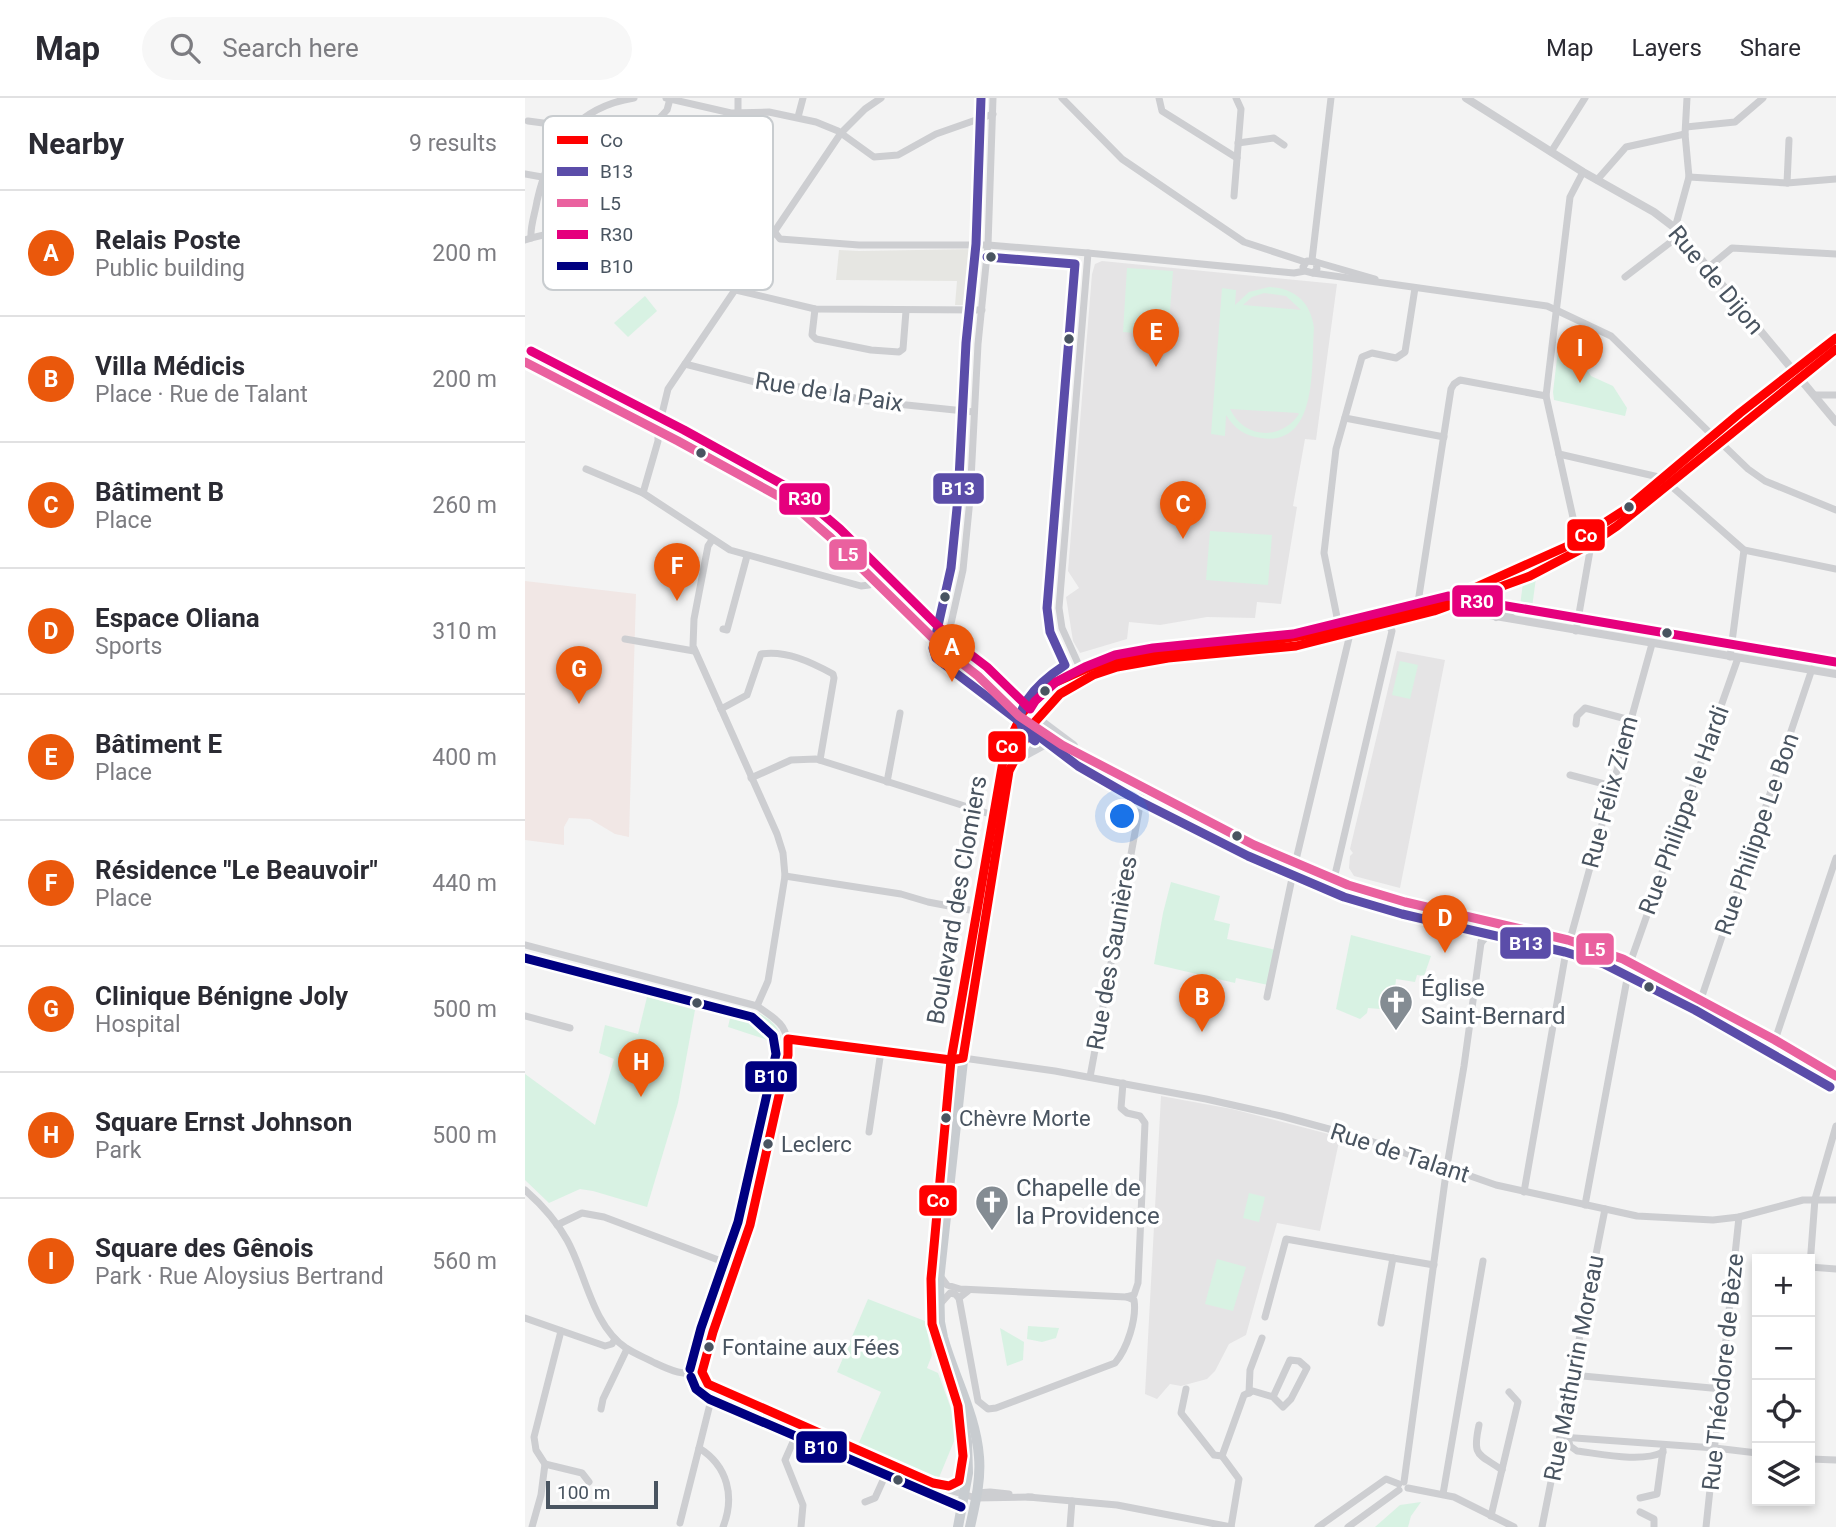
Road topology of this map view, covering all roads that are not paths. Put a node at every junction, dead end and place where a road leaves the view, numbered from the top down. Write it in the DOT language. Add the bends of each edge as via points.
graph roads {
  1 [pos="634,98"];
  2 [pos="668,98"];
  3 [pos="738,98"];
  4 [pos="803,98"];
  5 [pos="881,98"];
  6 [pos="993,98"];
  7 [pos="1062,98"];
  8 [pos="1159,98"];
  9 [pos="1236,98"];
  10 [pos="1331,98"];
  11 [pos="1466,98"];
  12 [pos="1585,98"];
  13 [pos="1686,98"];
  14 [pos="1763,98"];
  15 [pos="617,100"];
  16 [pos="739,113"];
  17 [pos="993,114"];
  18 [pos="589,116"];
  19 [pos="662,116"];
  20 [pos="738,116"];
  21 [pos="799,117"];
  22 [pos="528,121"];
  23 [pos="543,123"];
  24 [pos="1686,130"];
  25 [pos="841,134"];
  26 [pos="1789,139"];
  27 [pos="1238,143"];
  28 [pos="1284,145"];
  29 [pos="1551,152"];
  30 [pos="1237,158"];
  31 [pos="1583,172"];
  32 [pos="525,174"];
  33 [pos="542,177"];
  34 [pos="1689,177"];
  35 [pos="1836,179"];
  36 [pos="1597,180"];
  37 [pos="1787,183"];
  38 [pos="1234,195"];
  39 [pos="774,231"];
  40 [pos="1677,231"];
  41 [pos="528,239"];
  42 [pos="988,246"];
  43 [pos="1088,253"];
  44 [pos="1836,254"];
  45 [pos="1310,266"];
  46 [pos="1709,267"];
  47 [pos="1625,277"];
  48 [pos="1415,288"];
  49 [pos="736,290"];
  50 [pos="814,309"];
  51 [pos="982,310"];
  52 [pos="1556,310"];
  53 [pos="906,311"];
  54 [pos="1836,338"];
  55 [pos="1836,349"];
  56 [pos="525,362"];
  57 [pos="685,364"];
  58 [pos="1796,374"];
  59 [pos="1815,395"];
  60 [pos="1836,395"];
  61 [pos="1546,396"];
  62 [pos="974,412"];
  63 [pos="1345,418"];
  64 [pos="1836,422"];
  65 [pos="658,430"];
  66 [pos="1444,437"];
  67 [pos="1717,439"];
  68 [pos="1559,454"];
  69 [pos="586,469"];
  70 [pos="1666,481"];
  71 [pos="643,493"];
  72 [pos="1836,510"];
  73 [pos="712,540"];
  74 [pos="1578,540"];
  75 [pos="1591,545"];
  76 [pos="1744,550"];
  77 [pos="1551,554"];
  78 [pos="747,556"];
  79 [pos="1836,569"];
  80 [pos="873,581"];
  81 [pos="1510,583"];
  82 [pos="1466,592"];
  83 [pos="1487,593"];
  84 [pos="1448,608"];
  85 [pos="1417,609"];
  86 [pos="1499,613"];
  87 [pos="1388,624"];
  88 [pos="1339,627"];
  89 [pos="723,629"];
  90 [pos="1576,631"];
  91 [pos="1350,634"];
  92 [pos="625,639"];
  93 [pos="1652,644"];
  94 [pos="945,650"];
  95 [pos="694,651"];
  96 [pos="1734,658"];
  97 [pos="1812,669"];
  98 [pos="1081,670"];
  99 [pos="1836,674"];
  100 [pos="721,709"];
  101 [pos="900,713"];
  102 [pos="1028,718"];
  103 [pos="1630,719"];
  104 [pos="1576,724"];
  105 [pos="1053,739"];
  106 [pos="1084,755"];
  107 [pos="820,760"];
  108 [pos="1011,766"];
  109 [pos="1570,775"];
  110 [pos="751,778"];
  111 [pos="887,782"];
  112 [pos="1612,786"];
  113 [pos="1143,789"];
  114 [pos="993,815"];
  115 [pos="1836,858"];
  116 [pos="1295,864"];
  117 [pos="785,876"];
  118 [pos="1334,879"];
  119 [pos="975,911"];
  120 [pos="1484,921"];
  121 [pos="1507,926"];
  122 [pos="1568,940"];
  123 [pos="1481,944"];
  124 [pos="525,945"];
  125 [pos="1630,962"];
  126 [pos="1268,997"];
  127 [pos="1701,999"];
  128 [pos="757,1006"];
  129 [pos="525,1016"];
  130 [pos="570,1028"];
  131 [pos="788,1039"];
  132 [pos="1775,1040"];
  133 [pos="881,1051"];
  134 [pos="963,1058"];
  135 [pos="951,1060"];
  136 [pos="1836,1076"];
  137 [pos="1090,1077"];
  138 [pos="1123,1083"];
  139 [pos="1836,1126"];
  140 [pos="869,1132"];
  141 [pos="1447,1166"];
  142 [pos="525,1190"];
  143 [pos="1524,1192"];
  144 [pos="1815,1199"];
  145 [pos="1836,1200"];
  146 [pos="1585,1205"];
  147 [pos="1605,1209"];
  148 [pos="1739,1217"];
  149 [pos="557,1226"];
  150 [pos="1811,1254"];
  151 [pos="1393,1258"];
  152 [pos="1483,1261"];
  153 [pos="1434,1265"];
  154 [pos="737,1267"];
  155 [pos="1815,1267"];
  156 [pos="1836,1269"];
  157 [pos="940,1272"];
  158 [pos="972,1290"];
  159 [pos="1127,1297"];
  160 [pos="960,1298"];
  161 [pos="939,1307"];
  162 [pos="1265,1317"];
  163 [pos="525,1318"];
  164 [pos="1381,1323"];
  165 [pos="561,1331"];
  166 [pos="1262,1338"];
  167 [pos="615,1339"];
  168 [pos="627,1349"];
  169 [pos="702,1372"];
  170 [pos="1572,1375"];
  171 [pos="713,1388"];
  172 [pos="1186,1388"];
  173 [pos="1722,1389"];
  174 [pos="1509,1392"];
  175 [pos="1249,1393"];
  176 [pos="1273,1397"];
  177 [pos="601,1409"];
  178 [pos="801,1424"];
  179 [pos="1479,1425"];
  180 [pos="1565,1437"];
  181 [pos="699,1448"];
  182 [pos="1715,1448"];
  183 [pos="1663,1449"];
  184 [pos="1752,1453"];
  185 [pos="1222,1456"];
  186 [pos="1815,1459"];
  187 [pos="1836,1460"];
  188 [pos="545,1464"];
  189 [pos="890,1465"];
  190 [pos="1502,1471"];
  191 [pos="589,1482"];
  192 [pos="1403,1486"];
  193 [pos="1443,1494"];
  194 [pos="973,1495"];
  195 [pos="1640,1498"];
  196 [pos="1072,1501"];
  197 [pos="865,1502"];
  198 [pos="1640,1512"];
  199 [pos="1491,1516"];
  200 [pos="680,1523"];
  201 [pos="532,1527"];
  202 [pos="723,1527"];
  203 [pos="800,1527"];
  204 [pos="958,1527"];
  205 [pos="964,1527"];
  206 [pos="970,1527"];
  207 [pos="1070,1527"];
  208 [pos="1231,1527"];
  209 [pos="1318,1527"];
  210 [pos="1348,1527"];
  211 [pos="1514,1527"];
  212 [pos="1542,1527"];
  213 [pos="1654,1527"];
  214 [pos="1706,1527"];
  1 -- 15 [label="street"];
  2 -- 16 [label="street"];
  2 -- 19 [label="street"];
  3 -- 16 [label="street"];
  4 -- 21 [label="street"];
  5 -- 25 [label="street"];
  6 -- 17 [label="street"];
  7 -- 45 [label="street" via="1122,159 1244,242"];
  8 -- 30 [label="street" via="1162,111"];
  9 -- 27 [label="street" via="1241,109"];
  10 -- 45 [label="street"];
  11 -- 29 [label="street, Rue de Dijon"];
  12 -- 29 [label="street"];
  13 -- 24 [label="street"];
  14 -- 24 [label="street" via="1735,122"];
  15 -- 18 [label="street"];
  16 -- 20 [label="street"];
  16 -- 21 [label="street"];
  17 -- 25 [label="street" via="887,157 874,157"];
  17 -- 42 [label="street"];
  21 -- 25 [label="street"];
  22 -- 23 [label="street"];
  24 -- 34 [label="street"];
  24 -- 36 [label="street" via="1626,147"];
  25 -- 39 [label="street"];
  26 -- 37 [label="street"];
  27 -- 28 [label="street" via="1274,138"];
  27 -- 30 [label="street"];
  29 -- 31 [label="street, Rue de Dijon"];
  30 -- 38 [label="street"];
  31 -- 36 [label="street, Rue de Dijon"];
  31 -- 52 [label="street" via="1570,197"];
  32 -- 33 [label="street"];
  33 -- 41 [label="street"];
  34 -- 37 [label="street"];
  34 -- 40 [label="street"];
  35 -- 37 [label="street"];
  36 -- 40 [label="street, Rue de Dijon" via="1654,212"];
  39 -- 42 [label="street" via="780,239 846,244"];
  40 -- 46 [label="street, Rue de Dijon"];
  40 -- 47 [label="street"];
  42 -- 43 [label="street"];
  42 -- 51 [label="street"];
  43 -- 45 [label="street" via="1294,274"];
  43 -- 98 [label="street" via="1059,608 1062,628"];
  44 -- 46 [label="street" via="1732,247"];
  45 -- 48 [label="street"];
  46 -- 58 [label="street, Rue de Dijon"];
  48 -- 52 [label="street"];
  48 -- 63 [label="street" via="1405,352 1395,358 1372,353 1362,357"];
  49 -- 50 [label="street"];
  49 -- 57 [label="street"];
  50 -- 53 [label="street"];
  50 -- 53 [label="street" via="812,335 816,339 899,352"];
  51 -- 53 [label="street"];
  51 -- 62 [label="street"];
  52 -- 61 [label="street"];
  52 -- 67 [label="street" via="1611,336"];
  54 -- 58 [label="main road"];
  55 -- 58 [label="main road"];
  56 -- 65 [label="main road"];
  57 -- 62 [label="street, Rue de la Paix" via="770,386 807,387 868,401"];
  57 -- 65 [label="street" via="668,389"];
  58 -- 59 [label="street, Rue de Dijon"];
  58 -- 67 [label="main road"];
  59 -- 60 [label="street"];
  59 -- 64 [label="street, Rue de Dijon"];
  61 -- 66 [label="street" via="1460,380 1451,389"];
  61 -- 68 [label="street"];
  62 -- 94 [label="street" via="963,570"];
  63 -- 66 [label="street"];
  63 -- 88 [label="street" via="1336,449 1324,553"];
  65 -- 71 [label="street"];
  65 -- 80 [label="main road" via="791,503"];
  66 -- 85 [label="street"];
  67 -- 70 [label="main road"];
  67 -- 72 [label="street" via="1765,481"];
  68 -- 70 [label="street"];
  68 -- 74 [label="street"];
  69 -- 71 [label="street"];
  70 -- 74 [label="main road"];
  70 -- 75 [label="main road"];
  70 -- 76 [label="street"];
  71 -- 73 [label="street"];
  73 -- 78 [label="street"];
  73 -- 95 [label="street" via="694,619"];
  74 -- 77 [label="main road"];
  75 -- 81 [label="main road"];
  75 -- 90 [label="street"];
  76 -- 79 [label="street"];
  76 -- 96 [label="street, Rue Philippe le Hardi"];
  77 -- 82 [label="main road"];
  77 -- 83 [label="main road" via="1498,582"];
  78 -- 80 [label="street" via="861,586"];
  78 -- 89 [label="street" via="727,630"];
  80 -- 94 [label="main road"];
  81 -- 83 [label="main road"];
  81 -- 86 [label="street"];
  82 -- 83 [label="main road"];
  82 -- 85 [label="main road"];
  83 -- 84 [label="main road"];
  83 -- 86 [label="street"];
  84 -- 86 [label="street"];
  84 -- 87 [label="main road"];
  85 -- 88 [label="main road"];
  86 -- 90 [label="street"];
  87 -- 91 [label="main road"];
  87 -- 118 [label="street" via="1392,631"];
  88 -- 98 [label="main road" via="1269,642 1135,654"];
  90 -- 93 [label="street"];
  91 -- 102 [label="main road" via="1283,648 1118,667 1071,686"];
  91 -- 116 [label="street"];
  92 -- 95 [label="street"];
  93 -- 96 [label="street"];
  93 -- 103 [label="street, Rue Félix Ziem"];
  94 -- 102 [label="main road"];
  95 -- 100 [label="street"];
  96 -- 97 [label="street"];
  96 -- 125 [label="street, Rue Philippe le Hardi"];
  97 -- 99 [label="street"];
  97 -- 127 [label="street, Rue Philippe Le Bon"];
  98 -- 102 [label="main road" via="1039,703"];
  100 -- 107 [label="street" via="747,695 761,654 796,657 825,669 834,678"];
  100 -- 110 [label="street"];
  101 -- 111 [label="street"];
  102 -- 105 [label="main road"];
  102 -- 106 [label="main road"];
  102 -- 108 [label="main road, Boulevard des Clomiers"];
  102 -- 114 [label="main road, Boulevard des Clomiers" via="1010,730"];
  103 -- 104 [label="street" via="1585,708"];
  103 -- 112 [label="street, Rue Félix Ziem"];
  105 -- 106 [label="main road"];
  105 -- 108 [label="main road"];
  106 -- 113 [label="main road"];
  107 -- 110 [label="street" via="791,760"];
  107 -- 111 [label="street"];
  108 -- 134 [label="main road, Boulevard des Clomiers"];
  109 -- 112 [label="street"];
  110 -- 117 [label="street" via="781,843"];
  111 -- 114 [label="street"];
  112 -- 122 [label="street, Rue Félix Ziem"];
  113 -- 116 [label="main road"];
  113 -- 137 [label="street, Rue des Saunières"];
  114 -- 119 [label="main road, Boulevard des Clomiers"];
  115 -- 132 [label="street"];
  116 -- 118 [label="main road"];
  116 -- 126 [label="street"];
  117 -- 119 [label="street"];
  117 -- 128 [label="street" via="768,981"];
  118 -- 120 [label="main road"];
  119 -- 135 [label="main road, Boulevard des Clomiers"];
  120 -- 121 [label="main road"];
  120 -- 123 [label="street"];
  121 -- 122 [label="main road"];
  121 -- 123 [label="street"];
  122 -- 125 [label="main road"];
  122 -- 143 [label="street, Rue Félix Ziem"];
  123 -- 141 [label="street"];
  124 -- 128 [label="street"];
  125 -- 127 [label="main road"];
  125 -- 146 [label="street, Rue Philippe le Hardi"];
  127 -- 132 [label="main road"];
  128 -- 131 [label="street" via="782,1024"];
  129 -- 130 [label="street"];
  131 -- 133 [label="street"];
  131 -- 154 [label="street" via="758,1193"];
  132 -- 136 [label="main road"];
  133 -- 135 [label="street"];
  133 -- 140 [label="street"];
  134 -- 135 [label="main road"];
  134 -- 137 [label="street, Rue de Talant"];
  134 -- 157 [label="main road, Boulevard des Clomiers"];
  135 -- 194 [label="main road, Boulevard des Clomiers" via="931,1310 966,1433"];
  137 -- 138 [label="street, Rue de Talant"];
  138 -- 141 [label="street, Rue de Talant" via="1297,1120"];
  138 -- 159 [label="street" via="1121,1108 1145,1121 1138,1283 1134,1295"];
  139 -- 144 [label="street"];
  141 -- 143 [label="street, Rue de Talant"];
  141 -- 153 [label="street"];
  142 -- 149 [label="street"];
  143 -- 146 [label="street, Rue de Talant"];
  144 -- 145 [label="street, Rue de Talant"];
  144 -- 148 [label="street, Rue de Talant"];
  144 -- 150 [label="street"];
  146 -- 147 [label="street, Rue de Talant"];
  147 -- 148 [label="street, Rue de Talant" via="1637,1216"];
  147 -- 170 [label="street, Rue Mathurin Moreau"];
  148 -- 173 [label="street, Rue Théodore de Bèze"];
  149 -- 154 [label="street" via="582,1213 604,1217"];
  149 -- 167 [label="street"];
  151 -- 153 [label="street"];
  151 -- 162 [label="street" via="1286,1239"];
  151 -- 164 [label="street"];
  152 -- 193 [label="street"];
  153 -- 192 [label="street"];
  154 -- 169 [label="street"];
  155 -- 156 [label="street"];
  157 -- 158 [label="street" via="950,1286"];
  157 -- 161 [label="main road, Boulevard des Clomiers"];
  158 -- 159 [label="street"];
  158 -- 160 [label="street"];
  159 -- 160 [label="street" via="1134,1300 1135,1314 1115,1363 991,1409 978,1401"];
  160 -- 161 [label="street" via="949,1294"];
  161 -- 194 [label="main road, Boulevard des Clomiers" via="947,1352 977,1437"];
  163 -- 165 [label="street"];
  165 -- 167 [label="street" via="605,1346"];
  165 -- 188 [label="street" via="534,1437"];
  166 -- 175 [label="street" via="1250,1370"];
  167 -- 168 [label="street"];
  168 -- 169 [label="street" via="678,1374"];
  168 -- 177 [label="street"];
  169 -- 171 [label="street"];
  170 -- 173 [label="street"];
  170 -- 180 [label="street, Rue Mathurin Moreau"];
  171 -- 178 [label="street"];
  171 -- 181 [label="street"];
  172 -- 185 [label="street" via="1181,1413 1214,1455"];
  173 -- 182 [label="street, Rue Théodore de Bèze"];
  174 -- 190 [label="street" via="1518,1402"];
  175 -- 176 [label="street"];
  175 -- 185 [label="street" via="1244,1395"];
  176 -- 176 [label="street" via="1290,1360 1304,1364 1307,1368 1291,1399 1283,1407"];
  178 -- 189 [label="street"];
  178 -- 203 [label="street" via="785,1460 803,1505"];
  179 -- 190 [label="street" via="1477,1453"];
  180 -- 183 [label="street"];
  180 -- 183 [label="street" via="1577,1451 1640,1457"];
  180 -- 212 [label="street, Rue Mathurin Moreau"];
  181 -- 200 [label="street"];
  181 -- 202 [label="street" via="711,1458 727,1486 730,1508"];
  182 -- 183 [label="street"];
  182 -- 184 [label="street"];
  182 -- 214 [label="street, Rue Théodore de Bèze"];
  183 -- 195 [label="street" via="1657,1494"];
  185 -- 208 [label="street" via="1239,1479"];
  186 -- 187 [label="street"];
  188 -- 191 [label="street" via="582,1473"];
  188 -- 201 [label="street"];
  189 -- 194 [label="street"];
  189 -- 197 [label="street" via="875,1498"];
  190 -- 199 [label="street"];
  192 -- 193 [label="street"];
  192 -- 209 [label="street" via="1386,1479"];
  192 -- 210 [label="street"];
  193 -- 199 [label="street"];
  194 -- 196 [label="street"];
  194 -- 204 [label="main road"];
  194 -- 205 [label="main road"];
  194 -- 206 [label="main road"];
  196 -- 207 [label="street"];
  196 -- 208 [label="street"];
  198 -- 213 [label="street" via="1654,1519"];
  199 -- 211 [label="street"];
}
